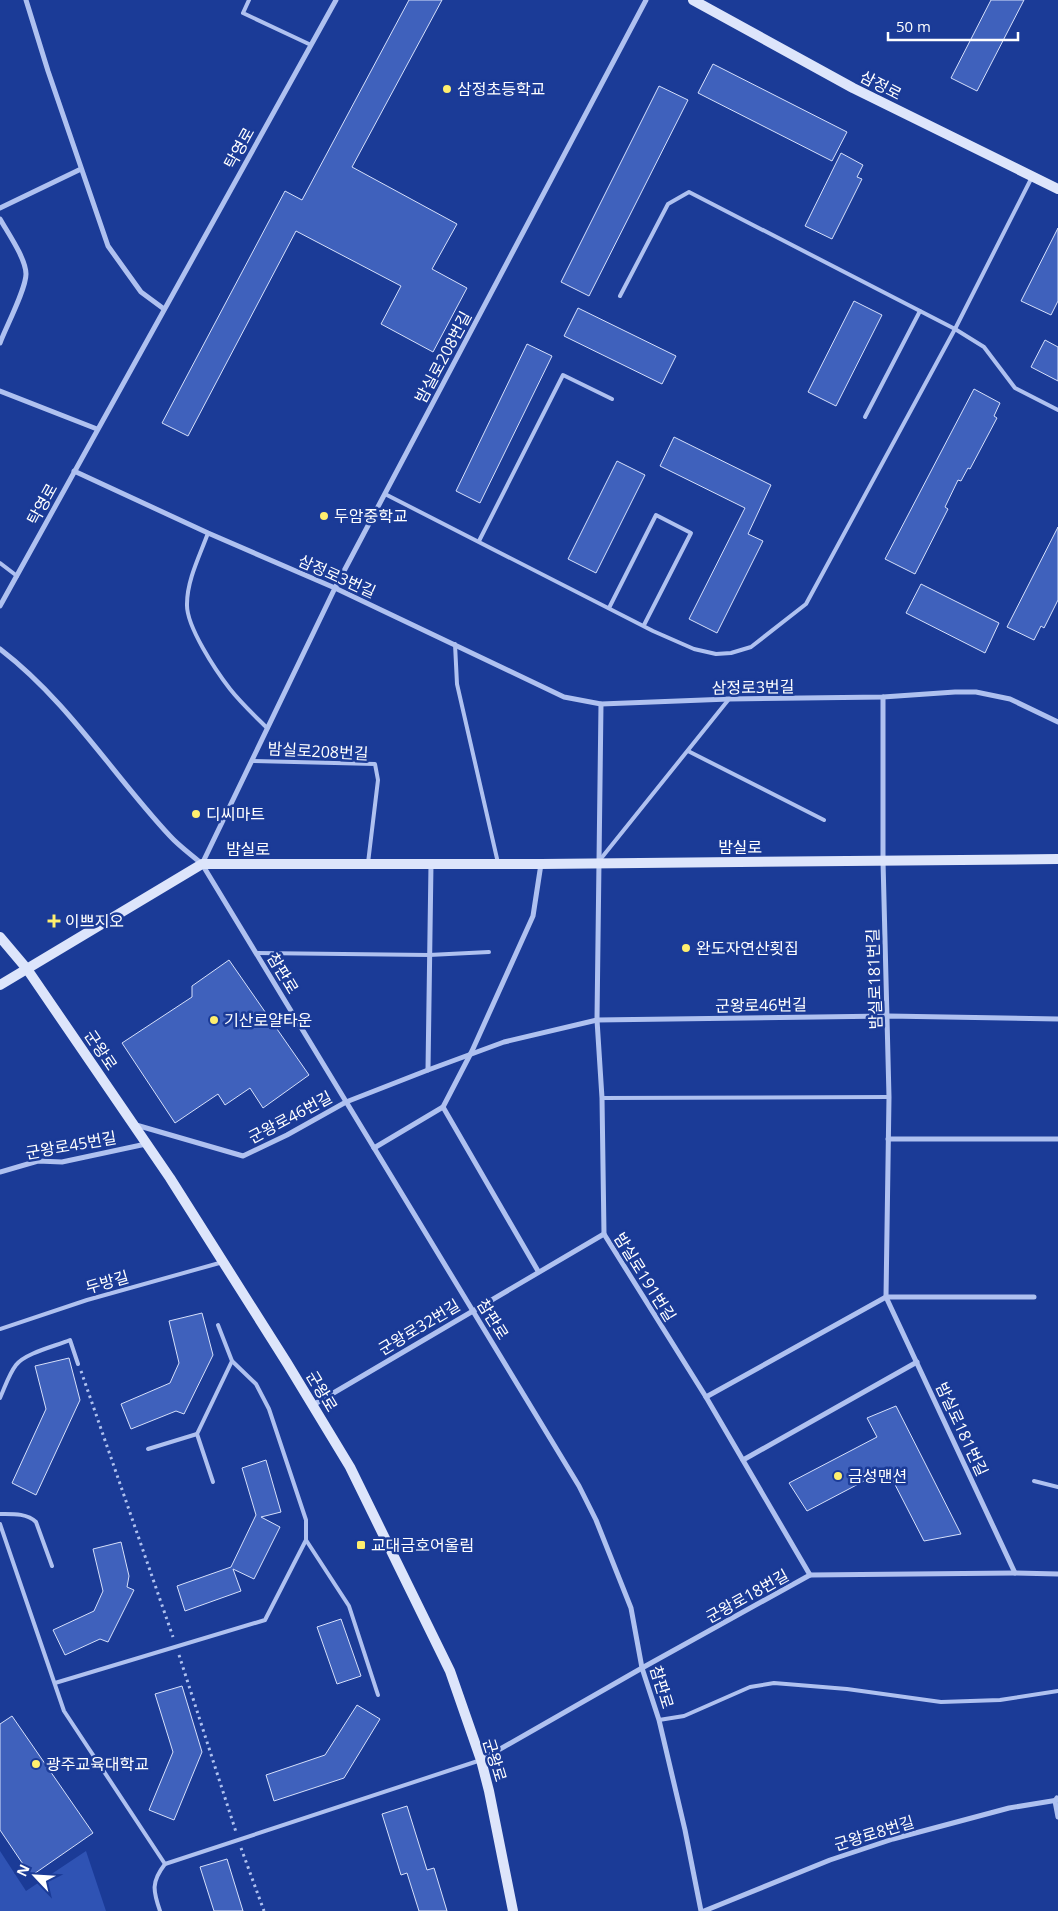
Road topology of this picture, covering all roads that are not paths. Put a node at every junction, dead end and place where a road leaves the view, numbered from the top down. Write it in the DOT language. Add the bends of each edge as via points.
graph roads {
  1 [pos="26,0"];
  2 [pos="249,0"];
  3 [pos="336,0"];
  4 [pos="646,0"];
  5 [pos="693,0"];
  6 [pos="311,45"];
  7 [pos="81,169"];
  8 [pos="1032,177"];
  9 [pos="1058,189"];
  10 [pos="0,208"];
  11 [pos="0,219"];
  12 [pos="620,296"];
  13 [pos="164,309"];
  14 [pos="920,311"];
  15 [pos="955,329"];
  16 [pos="0,343"];
  17 [pos="0,391"];
  18 [pos="612,399"];
  19 [pos="1058,410"];
  20 [pos="865,416"];
  21 [pos="97,429"];
  22 [pos="74,472"];
  23 [pos="385,494"];
  24 [pos="208,533"];
  25 [pos="479,541"];
  26 [pos="0,562"];
  27 [pos="17,576"];
  28 [pos="335,588"];
  29 [pos="0,606"];
  30 [pos="609,608"];
  31 [pos="644,626"];
  32 [pos="455,644"];
  33 [pos="0,650"];
  34 [pos="883,697"];
  35 [pos="729,699"];
  36 [pos="601,704"];
  37 [pos="1058,722"];
  38 [pos="267,728"];
  39 [pos="688,751"];
  40 [pos="252,761"];
  41 [pos="824,820"];
  42 [pos="1058,859"];
  43 [pos="883,861"];
  44 [pos="368,863"];
  45 [pos="598,863"];
  46 [pos="202,864"];
  47 [pos="431,864"];
  48 [pos="498,864"];
  49 [pos="541,864"];
  50 [pos="0,937"];
  51 [pos="488,952"];
  52 [pos="257,954"];
  53 [pos="430,955"];
  54 [pos="27,969"];
  55 [pos="0,985"];
  56 [pos="888,1016"];
  57 [pos="1058,1019"];
  58 [pos="597,1020"];
  59 [pos="469,1056"];
  60 [pos="428,1070"];
  61 [pos="889,1097"];
  62 [pos="602,1098"];
  63 [pos="346,1102"];
  64 [pos="443,1107"];
  65 [pos="134,1124"];
  66 [pos="888,1139"];
  67 [pos="1058,1139"];
  68 [pos="147,1144"];
  69 [pos="374,1148"];
  70 [pos="0,1172"];
  71 [pos="604,1234"];
  72 [pos="223,1262"];
  73 [pos="538,1272"];
  74 [pos="886,1297"];
  75 [pos="1034,1297"];
  76 [pos="472,1310"];
  77 [pos="218,1325"];
  78 [pos="0,1329"];
  79 [pos="232,1361"];
  80 [pos="917,1362"];
  81 [pos="78,1364"];
  82 [pos="706,1397"];
  83 [pos="0,1398"];
  84 [pos="313,1405"];
  85 [pos="197,1434"];
  86 [pos="148,1449"];
  87 [pos="743,1460"];
  88 [pos="1034,1481"];
  89 [pos="213,1482"];
  90 [pos="1058,1487"];
  91 [pos="0,1514"];
  92 [pos="0,1524"];
  93 [pos="306,1540"];
  94 [pos="52,1566"];
  95 [pos="1015,1573"];
  96 [pos="1058,1574"];
  97 [pos="810,1575"];
  98 [pos="642,1668"];
  99 [pos="55,1683"];
  100 [pos="1058,1691"];
  101 [pos="378,1695"];
  102 [pos="658,1720"];
  103 [pos="481,1760"];
  104 [pos="1057,1799"];
  105 [pos="1058,1817"];
  106 [pos="165,1864"];
  107 [pos="160,1911"];
  108 [pos="513,1911"];
  109 [pos="702,1911"];
  1 -- 7 [label="street"];
  2 -- 6 [label="lane" via="243,13"];
  3 -- 6 [label="street, 탁영로"];
  4 -- 23 [label="street, 밤실로208번길"];
  5 -- 8 [label="main road, 삼정로" via="853,88"];
  6 -- 13 [label="street, 탁영로"];
  7 -- 10 [label="street"];
  7 -- 13 [label="street" via="108,246 141,292"];
  8 -- 9 [label="main road, 삼정로"];
  8 -- 15 [label="lane"];
  11 -- 16 [label="street" via="26,274"];
  12 -- 14 [label="lane" via="668,204 689,192"];
  13 -- 21 [label="street, 탁영로"];
  14 -- 15 [label="lane"];
  14 -- 20 [label="lane"];
  15 -- 19 [label="lane" via="984,347 1016,388"];
  15 -- 31 [label="lane" via="806,604 752,646 731,653 716,654 694,649"];
  17 -- 21 [label="street"];
  18 -- 25 [label="lane" via="563,375"];
  21 -- 22 [label="street, 탁영로"];
  22 -- 24 [label="street, 삼정로3번길"];
  22 -- 27 [label="street, 탁영로"];
  23 -- 25 [label="lane"];
  23 -- 28 [label="street, 밤실로208번길"];
  24 -- 28 [label="street, 삼정로3번길"];
  24 -- 38 [label="lane, 밤실로208번길" via="190,582 186,606 191,625 230,690"];
  25 -- 30 [label="lane"];
  26 -- 27 [label="lane"];
  27 -- 29 [label="street, 탁영로"];
  28 -- 32 [label="street, 삼정로3번길"];
  28 -- 38 [label="street, 밤실로208번길"];
  30 -- 31 [label="lane"];
  30 -- 31 [label="lane" via="656,515 691,534"];
  32 -- 36 [label="street, 삼정로3번길" via="564,696"];
  32 -- 48 [label="lane" via="457,684"];
  33 -- 46 [label="street, 참판로" via="66,711 171,838"];
  34 -- 35 [label="street, 삼정로3번길"];
  34 -- 37 [label="street, 삼정로3번길" via="955,692 990,694 1010,698"];
  34 -- 43 [label="street"];
  35 -- 36 [label="street, 삼정로3번길"];
  35 -- 39 [label="lane"];
  36 -- 45 [label="street"];
  38 -- 40 [label="street, 밤실로208번길"];
  39 -- 41 [label="lane"];
  39 -- 45 [label="lane"];
  40 -- 44 [label="lane, 밤실로208번길" via="375,764 378,780"];
  40 -- 46 [label="street, 밤실로208번길"];
  42 -- 43 [label="main road, 밤실로"];
  43 -- 45 [label="main road, 밤실로"];
  43 -- 56 [label="street, 밤실로181번길"];
  44 -- 46 [label="main road, 밤실로"];
  44 -- 47 [label="main road, 밤실로"];
  45 -- 49 [label="main road, 밤실로"];
  45 -- 58 [label="street, 밤실로191번길"];
  46 -- 52 [label="street, 참판로"];
  46 -- 54 [label="main road, 밤실로"];
  47 -- 48 [label="main road, 밤실로"];
  47 -- 53 [label="street"];
  48 -- 49 [label="main road, 밤실로"];
  49 -- 59 [label="street" via="533,916"];
  50 -- 54 [label="main road, 군왕로"];
  51 -- 53 [label="lane, 참판로"];
  52 -- 53 [label="lane, 참판로"];
  52 -- 63 [label="street, 참판로"];
  53 -- 60 [label="street"];
  54 -- 55 [label="main road, 밤실로"];
  54 -- 65 [label="main road, 군왕로"];
  56 -- 57 [label="street, 군왕로46번길"];
  56 -- 58 [label="street, 군왕로46번길"];
  56 -- 61 [label="street, 밤실로181번길"];
  58 -- 59 [label="street, 군왕로46번길" via="504,1042"];
  58 -- 62 [label="street, 밤실로191번길"];
  59 -- 60 [label="street, 군왕로46번길"];
  59 -- 64 [label="street"];
  60 -- 63 [label="street, 군왕로46번길"];
  61 -- 62 [label="lane"];
  61 -- 66 [label="street, 밤실로181번길"];
  62 -- 71 [label="street, 밤실로191번길"];
  63 -- 65 [label="street, 군왕로46번길" via="242,1156"];
  63 -- 69 [label="street, 참판로"];
  64 -- 69 [label="street"];
  64 -- 73 [label="street"];
  65 -- 68 [label="main road, 군왕로"];
  66 -- 67 [label="street"];
  66 -- 74 [label="street, 밤실로181번길"];
  68 -- 70 [label="street, 군왕로45번길" via="62,1162 38,1161"];
  68 -- 72 [label="main road, 군왕로"];
  69 -- 76 [label="street, 참판로"];
  71 -- 73 [label="street, 군왕로32번길"];
  71 -- 82 [label="street, 밤실로191번길"];
  72 -- 78 [label="lane, 두방길" via="87,1300"];
  72 -- 84 [label="main road, 군왕로"];
  73 -- 76 [label="street, 군왕로32번길"];
  74 -- 75 [label="street"];
  74 -- 80 [label="street, 밤실로181번길"];
  74 -- 82 [label="street"];
  76 -- 84 [label="street, 군왕로32번길"];
  76 -- 98 [label="street, 참판로" via="536,1412 596,1520 631,1608"];
  77 -- 79 [label="lane"];
  79 -- 85 [label="lane"];
  79 -- 93 [label="lane" via="256,1384 269,1409 306,1520"];
  80 -- 87 [label="street"];
  80 -- 95 [label="street, 밤실로181번길"];
  81 -- 83 [label="lane" via="70,1340 24,1358 13,1369"];
  82 -- 87 [label="street, 밤실로191번길"];
  84 -- 103 [label="main road, 군왕로" via="350,1467 446,1663"];
  85 -- 86 [label="lane"];
  85 -- 89 [label="lane"];
  87 -- 97 [label="street, 밤실로191번길"];
  88 -- 90 [label="lane"];
  91 -- 94 [label="lane" via="32,1518"];
  92 -- 99 [label="lane"];
  93 -- 99 [label="lane" via="265,1620"];
  93 -- 101 [label="lane" via="349,1606"];
  95 -- 96 [label="street, 군왕로18번길"];
  95 -- 97 [label="street, 군왕로18번길"];
  97 -- 98 [label="street, 군왕로18번길"];
  98 -- 102 [label="street, 참판로"];
  98 -- 103 [label="street, 군왕로18번길"];
  99 -- 106 [label="lane" via="64,1711"];
  100 -- 102 [label="lane, 참판로" via="1000,1700 941,1702 774,1683 750,1688 684,1716"];
  102 -- 109 [label="street, 참판로"];
  103 -- 106 [label="lane"];
  103 -- 108 [label="main road, 군왕로"];
  104 -- 105 [label="street"];
  104 -- 109 [label="street, 군왕로8번길" via="1009,1808 893,1839 830,1860"];
  106 -- 107 [label="lane" via="153,1892"];
}
